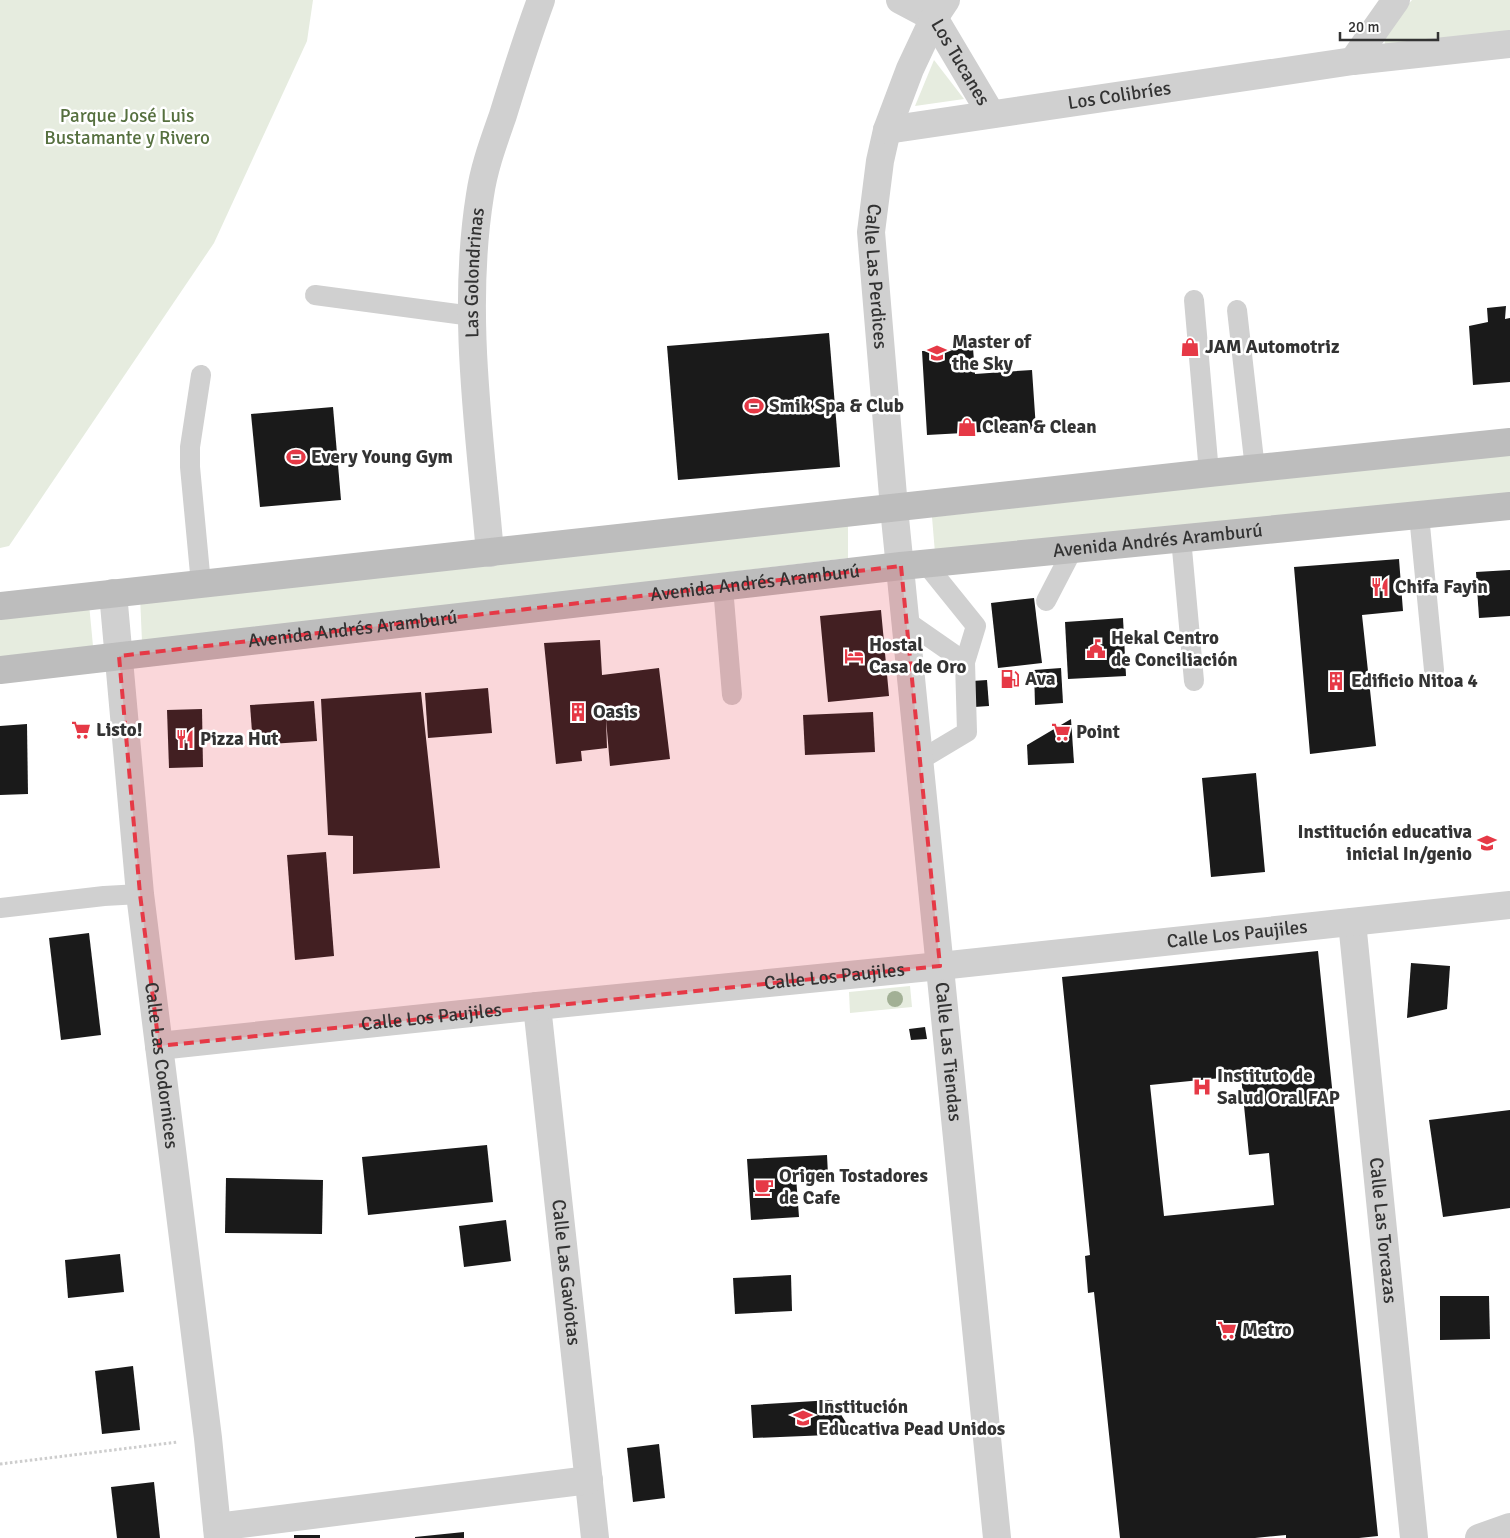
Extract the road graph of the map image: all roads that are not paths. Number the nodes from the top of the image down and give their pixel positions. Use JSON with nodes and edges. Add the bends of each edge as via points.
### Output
{"nodes":[{"id":1,"x":541,"y":0,"type":"edge"},
{"id":2,"x":900,"y":0,"type":"edge"},
{"id":3,"x":1396,"y":0,"type":"edge"},
{"id":4,"x":940,"y":9,"type":"edge"},
{"id":5,"x":1510,"y":44,"type":"edge"},
{"id":6,"x":1353,"y":61,"type":"junction"},
{"id":7,"x":991,"y":114,"type":"junction"},
{"id":8,"x":887,"y":130,"type":"junction"},
{"id":9,"x":315,"y":295,"type":"dead end"},
{"id":10,"x":1194,"y":300,"type":"dead end"},
{"id":11,"x":1237,"y":310,"type":"dead end"},
{"id":12,"x":472,"y":316,"type":"junction"},
{"id":13,"x":201,"y":375,"type":"dead end"},
{"id":14,"x":1510,"y":442,"type":"edge"},
{"id":15,"x":1255,"y":469,"type":"junction"},
{"id":16,"x":1209,"y":473,"type":"junction"},
{"id":17,"x":1510,"y":506,"type":"edge"},
{"id":18,"x":894,"y":508,"type":"junction"},
{"id":19,"x":1419,"y":514,"type":"junction"},
{"id":20,"x":1181,"y":538,"type":"junction"},
{"id":21,"x":1074,"y":549,"type":"junction"},
{"id":22,"x":490,"y":553,"type":"junction"},
{"id":23,"x":914,"y":565,"type":"junction"},
{"id":24,"x":201,"y":584,"type":"junction"},
{"id":25,"x":723,"y":586,"type":"junction"},
{"id":26,"x":113,"y":593,"type":"junction"},
{"id":27,"x":1046,"y":601,"type":"dead end"},
{"id":28,"x":0,"y":606,"type":"edge"},
{"id":29,"x":906,"y":621,"type":"junction"},
{"id":30,"x":118,"y":656,"type":"junction"},
{"id":31,"x":965,"y":662,"type":"junction"},
{"id":32,"x":0,"y":670,"type":"edge"},
{"id":33,"x":1434,"y":670,"type":"dead end"},
{"id":34,"x":1194,"y":681,"type":"dead end"},
{"id":35,"x":732,"y":695,"type":"dead end"},
{"id":36,"x":920,"y":760,"type":"junction"},
{"id":37,"x":140,"y":894,"type":"junction"},
{"id":38,"x":1510,"y":905,"type":"edge"},
{"id":39,"x":0,"y":908,"type":"edge"},
{"id":40,"x":1352,"y":922,"type":"junction"},
{"id":41,"x":940,"y":966,"type":"junction"},
{"id":42,"x":537,"y":1006,"type":"junction"},
{"id":43,"x":159,"y":1046,"type":"junction"},
{"id":44,"x":588,"y":1480,"type":"junction"},
{"id":45,"x":1510,"y":1527,"type":"edge"},
{"id":46,"x":217,"y":1532,"type":"edge"},
{"id":47,"x":595,"y":1538,"type":"edge"},
{"id":48,"x":997,"y":1538,"type":"edge"},
{"id":49,"x":1414,"y":1538,"type":"edge"},
{"id":50,"x":1479,"y":1538,"type":"edge"}],
"edges":[{"from":1,"to":12,"type":"street","name":"Las Golondrinas","via":[[487,162],[480,194]]},
{"from":2,"to":4,"type":"street","name":"Los Tucanes"},
{"from":3,"to":6,"type":"street"},
{"from":4,"to":7,"type":"street","name":"Los Tucanes"},
{"from":4,"to":8,"type":"street","name":"Calle Las Perdices","via":[[910,69]]},
{"from":5,"to":6,"type":"street","name":"Los Colibríes"},
{"from":6,"to":7,"type":"street","name":"Los Colibríes"},
{"from":7,"to":8,"type":"street","name":"Los Colibríes"},
{"from":8,"to":18,"type":"street","name":"Calle Las Perdices","via":[[871,232]]},
{"from":9,"to":12,"type":"lane"},
{"from":10,"to":16,"type":"lane"},
{"from":11,"to":15,"type":"lane"},
{"from":12,"to":22,"type":"street","name":"Las Golondrinas"},
{"from":13,"to":24,"type":"lane","via":[[190,447]]},
{"from":14,"to":15,"type":"main road"},
{"from":15,"to":16,"type":"main road"},
{"from":16,"to":18,"type":"main road"},
{"from":17,"to":19,"type":"main road","name":"Avenida Andrés Aramburú"},
{"from":18,"to":22,"type":"main road"},
{"from":18,"to":23,"type":"street","name":"Calle Las Perdices"},
{"from":19,"to":20,"type":"main road","name":"Avenida Andrés Aramburú"},
{"from":19,"to":33,"type":"lane"},
{"from":20,"to":21,"type":"main road","name":"Avenida Andrés Aramburú"},
{"from":20,"to":34,"type":"lane"},
{"from":21,"to":23,"type":"main road","name":"Avenida Andrés Aramburú"},
{"from":21,"to":27,"type":"lane"},
{"from":22,"to":24,"type":"main road"},
{"from":23,"to":25,"type":"main road","name":"Avenida Andrés Aramburú"},
{"from":23,"to":29,"type":"street","name":"Calle Las Tiendas"},
{"from":23,"to":31,"type":"lane","via":[[976,626]]},
{"from":24,"to":26,"type":"main road"},
{"from":25,"to":30,"type":"main road","name":"Avenida Andrés Aramburú"},
{"from":25,"to":35,"type":"lane"},
{"from":26,"to":28,"type":"main road"},
{"from":26,"to":30,"type":"street","name":"Calle Las Codornices"},
{"from":29,"to":31,"type":"lane"},
{"from":29,"to":36,"type":"street","name":"Calle Las Tiendas"},
{"from":30,"to":32,"type":"main road","name":"Avenida Andrés Aramburú"},
{"from":30,"to":37,"type":"street","name":"Calle Las Codornices"},
{"from":31,"to":36,"type":"lane","via":[[968,732]]},
{"from":36,"to":41,"type":"street","name":"Calle Las Tiendas"},
{"from":37,"to":39,"type":"lane"},
{"from":37,"to":43,"type":"street","name":"Calle Las Codornices"},
{"from":38,"to":40,"type":"street","name":"Calle Los Paujiles"},
{"from":40,"to":41,"type":"street","name":"Calle Los Paujiles"},
{"from":40,"to":49,"type":"street","name":"Calle Las Torcazas"},
{"from":41,"to":42,"type":"street","name":"Calle Los Paujiles"},
{"from":41,"to":48,"type":"street","name":"Calle Las Tiendas"},
{"from":42,"to":43,"type":"street","name":"Calle Los Paujiles"},
{"from":42,"to":44,"type":"street","name":"Calle Las Gaviotas"},
{"from":43,"to":46,"type":"street","name":"Calle Las Codornices"},
{"from":44,"to":46,"type":"street"},
{"from":44,"to":47,"type":"street","name":"Calle Las Gaviotas"},
{"from":45,"to":50,"type":"street"}]}
